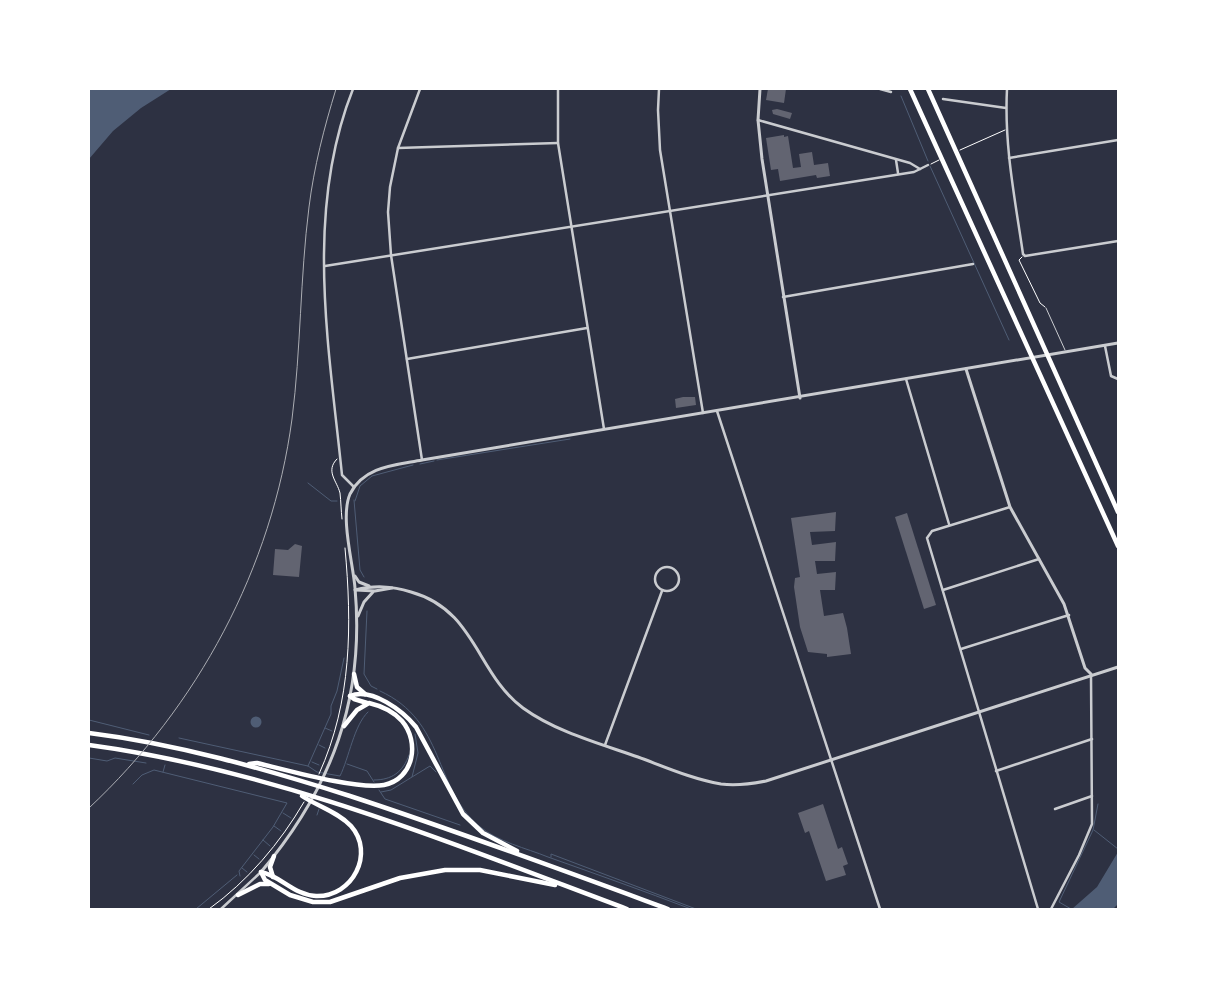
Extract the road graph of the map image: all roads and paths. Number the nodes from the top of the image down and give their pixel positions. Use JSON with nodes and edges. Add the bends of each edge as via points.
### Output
{"nodes":[{"id":1,"x":353,"y":89,"type":"edge"},
{"id":2,"x":420,"y":89,"type":"edge"},
{"id":3,"x":558,"y":89,"type":"edge"},
{"id":4,"x":659,"y":89,"type":"edge"},
{"id":5,"x":760,"y":89,"type":"edge"},
{"id":6,"x":880,"y":89,"type":"edge"},
{"id":7,"x":910,"y":89,"type":"edge"},
{"id":8,"x":928,"y":89,"type":"edge"},
{"id":9,"x":1007,"y":89,"type":"edge"},
{"id":10,"x":891,"y":92,"type":"dead end"},
{"id":11,"x":943,"y":99,"type":"dead end"},
{"id":12,"x":1006,"y":108,"type":"junction"},
{"id":13,"x":758,"y":120,"type":"junction"},
{"id":14,"x":1006,"y":129,"type":"junction"},
{"id":15,"x":1118,"y":140,"type":"edge"},
{"id":16,"x":558,"y":143,"type":"junction"},
{"id":17,"x":398,"y":148,"type":"junction"},
{"id":18,"x":960,"y":150,"type":"dead end"},
{"id":19,"x":945,"y":157,"type":"dead end"},
{"id":20,"x":1009,"y":158,"type":"junction"},
{"id":21,"x":896,"y":160,"type":"junction"},
{"id":22,"x":929,"y":164,"type":"joint"},
{"id":23,"x":920,"y":169,"type":"junction"},
{"id":24,"x":898,"y":174,"type":"junction"},
{"id":25,"x":767,"y":196,"type":"junction"},
{"id":26,"x":670,"y":211,"type":"junction"},
{"id":27,"x":571,"y":226,"type":"junction"},
{"id":28,"x":1118,"y":241,"type":"edge"},
{"id":29,"x":391,"y":255,"type":"junction"},
{"id":30,"x":1025,"y":256,"type":"junction"},
{"id":31,"x":973,"y":264,"type":"dead end"},
{"id":32,"x":325,"y":266,"type":"junction"},
{"id":33,"x":783,"y":297,"type":"junction"},
{"id":34,"x":1046,"y":308,"type":"joint"},
{"id":35,"x":588,"y":328,"type":"junction"},
{"id":36,"x":1118,"y":344,"type":"edge"},
{"id":37,"x":1105,"y":346,"type":"junction"},
{"id":38,"x":1064,"y":353,"type":"junction"},
{"id":39,"x":407,"y":359,"type":"junction"},
{"id":40,"x":966,"y":369,"type":"junction"},
{"id":41,"x":906,"y":379,"type":"junction"},
{"id":42,"x":1118,"y":379,"type":"edge"},
{"id":43,"x":800,"y":398,"type":"junction"},
{"id":44,"x":717,"y":411,"type":"junction"},
{"id":45,"x":703,"y":413,"type":"junction"},
{"id":46,"x":604,"y":429,"type":"junction"},
{"id":47,"x":340,"y":457,"type":"junction"},
{"id":48,"x":422,"y":460,"type":"junction"},
{"id":49,"x":354,"y":487,"type":"junction"},
{"id":50,"x":1010,"y":507,"type":"junction"},
{"id":51,"x":1118,"y":512,"type":"edge"},
{"id":52,"x":342,"y":521,"type":"dead end"},
{"id":53,"x":950,"y":524,"type":"junction"},
{"id":54,"x":1118,"y":546,"type":"edge"},
{"id":55,"x":344,"y":547,"type":"dead end"},
{"id":56,"x":1040,"y":559,"type":"junction"},
{"id":57,"x":354,"y":574,"type":"junction"},
{"id":58,"x":370,"y":586,"type":"junction"},
{"id":59,"x":393,"y":588,"type":"junction"},
{"id":60,"x":355,"y":590,"type":"junction"},
{"id":61,"x":943,"y":590,"type":"junction"},
{"id":62,"x":375,"y":591,"type":"junction"},
{"id":63,"x":662,"y":591,"type":"junction"},
{"id":64,"x":1069,"y":615,"type":"junction"},
{"id":65,"x":357,"y":619,"type":"junction"},
{"id":66,"x":961,"y":649,"type":"junction"},
{"id":67,"x":1118,"y":667,"type":"edge"},
{"id":68,"x":354,"y":674,"type":"junction"},
{"id":69,"x":1091,"y":675,"type":"junction"},
{"id":70,"x":350,"y":696,"type":"junction"},
{"id":71,"x":368,"y":696,"type":"junction"},
{"id":72,"x":369,"y":703,"type":"junction"},
{"id":73,"x":979,"y":712,"type":"junction"},
{"id":74,"x":344,"y":726,"type":"junction"},
{"id":75,"x":89,"y":733,"type":"edge"},
{"id":76,"x":1092,"y":739,"type":"junction"},
{"id":77,"x":605,"y":745,"type":"junction"},
{"id":78,"x":89,"y":746,"type":"edge"},
{"id":79,"x":832,"y":760,"type":"junction"},
{"id":80,"x":246,"y":765,"type":"junction"},
{"id":81,"x":321,"y":769,"type":"dead end"},
{"id":82,"x":996,"y":771,"type":"junction"},
{"id":83,"x":296,"y":793,"type":"junction"},
{"id":84,"x":1092,"y":796,"type":"junction"},
{"id":85,"x":1055,"y":809,"type":"dead end"},
{"id":86,"x":296,"y":816,"type":"dead end"},
{"id":87,"x":274,"y":856,"type":"junction"},
{"id":88,"x":548,"y":866,"type":"junction"},
{"id":89,"x":261,"y":872,"type":"junction"},
{"id":90,"x":274,"y":878,"type":"junction"},
{"id":91,"x":273,"y":885,"type":"junction"},
{"id":92,"x":573,"y":889,"type":"junction"},
{"id":93,"x":238,"y":895,"type":"junction"},
{"id":94,"x":209,"y":909,"type":"edge"},
{"id":95,"x":221,"y":909,"type":"edge"},
{"id":96,"x":627,"y":909,"type":"edge"},
{"id":97,"x":668,"y":909,"type":"edge"},
{"id":98,"x":880,"y":909,"type":"edge"},
{"id":99,"x":1038,"y":909,"type":"edge"},
{"id":100,"x":1052,"y":909,"type":"edge"}],
"edges":[{"from":1,"to":32,"type":"street","via":[[337,139],[328,185],[324,225]]},
{"from":2,"to":17,"type":"street"},
{"from":3,"to":16,"type":"street"},
{"from":4,"to":26,"type":"street","via":[[658,131]]},
{"from":5,"to":13,"type":"street"},
{"from":6,"to":10,"type":"street"},
{"from":7,"to":54,"type":"highway"},
{"from":8,"to":51,"type":"highway"},
{"from":9,"to":12,"type":"street"},
{"from":11,"to":12,"type":"street"},
{"from":12,"to":14,"type":"street"},
{"from":13,"to":21,"type":"street"},
{"from":13,"to":25,"type":"street"},
{"from":14,"to":18,"type":"path"},
{"from":14,"to":20,"type":"street"},
{"from":15,"to":20,"type":"street"},
{"from":16,"to":17,"type":"street"},
{"from":16,"to":27,"type":"street"},
{"from":17,"to":29,"type":"street","via":[[388,201]]},
{"from":19,"to":22,"type":"path"},
{"from":20,"to":30,"type":"street"},
{"from":21,"to":23,"type":"street","via":[[910,162]]},
{"from":21,"to":24,"type":"street"},
{"from":22,"to":23,"type":"street"},
{"from":23,"to":24,"type":"street"},
{"from":24,"to":25,"type":"street"},
{"from":25,"to":26,"type":"street"},
{"from":25,"to":33,"type":"street"},
{"from":26,"to":27,"type":"street"},
{"from":26,"to":45,"type":"street"},
{"from":27,"to":29,"type":"street"},
{"from":27,"to":35,"type":"street"},
{"from":28,"to":30,"type":"street"},
{"from":29,"to":32,"type":"street"},
{"from":29,"to":39,"type":"street"},
{"from":30,"to":34,"type":"path","via":[[1019,260],[1040,303]]},
{"from":31,"to":33,"type":"street"},
{"from":32,"to":47,"type":"street"},
{"from":33,"to":43,"type":"street"},
{"from":34,"to":38,"type":"lane"},
{"from":35,"to":39,"type":"street"},
{"from":35,"to":46,"type":"street"},
{"from":36,"to":37,"type":"street"},
{"from":37,"to":38,"type":"street"},
{"from":37,"to":42,"type":"street","via":[[1111,376]]},
{"from":38,"to":40,"type":"street"},
{"from":39,"to":48,"type":"street"},
{"from":40,"to":41,"type":"street"},
{"from":40,"to":50,"type":"street"},
{"from":41,"to":43,"type":"street"},
{"from":41,"to":53,"type":"street"},
{"from":43,"to":44,"type":"street"},
{"from":44,"to":45,"type":"street"},
{"from":44,"to":79,"type":"street"},
{"from":45,"to":46,"type":"street"},
{"from":46,"to":48,"type":"street"},
{"from":47,"to":49,"type":"street","via":[[342,475]]},
{"from":47,"to":52,"type":"path","via":[[332,468],[333,480],[339,490]]},
{"from":48,"to":49,"type":"street","via":[[381,468]]},
{"from":49,"to":57,"type":"street","via":[[347,516]]},
{"from":50,"to":53,"type":"street"},
{"from":50,"to":56,"type":"street"},
{"from":53,"to":61,"type":"street","via":[[928,534],[927,538]]},
{"from":55,"to":81,"type":"path","via":[[350,602],[348,663],[338,719]]},
{"from":56,"to":61,"type":"street"},
{"from":56,"to":64,"type":"street"},
{"from":57,"to":58,"type":"street","via":[[359,582]]},
{"from":57,"to":60,"type":"street"},
{"from":58,"to":59,"type":"street"},
{"from":58,"to":60,"type":"street"},
{"from":59,"to":62,"type":"street"},
{"from":59,"to":77,"type":"street","via":[[420,594],[449,611],[470,636],[504,688],[523,708],[563,729]]},
{"from":60,"to":62,"type":"street"},
{"from":60,"to":65,"type":"street"},
{"from":61,"to":66,"type":"street"},
{"from":62,"to":65,"type":"street","via":[[364,602]]},
{"from":63,"to":63,"type":"street","via":[[671,590],[678,583],[677,571],[669,566],[660,568],[655,575],[656,584]]},
{"from":63,"to":77,"type":"street"},
{"from":64,"to":66,"type":"street"},
{"from":64,"to":69,"type":"street","via":[[1084,664]]},
{"from":65,"to":68,"type":"street"},
{"from":66,"to":73,"type":"street"},
{"from":67,"to":69,"type":"street"},
{"from":68,"to":70,"type":"street"},
{"from":68,"to":71,"type":"highway","via":[[359,690]]},
{"from":69,"to":73,"type":"street"},
{"from":69,"to":76,"type":"street"},
{"from":70,"to":71,"type":"highway"},
{"from":70,"to":72,"type":"highway"},
{"from":70,"to":74,"type":"street"},
{"from":71,"to":88,"type":"highway","via":[[395,706],[411,721],[458,805],[478,829],[501,844]]},
{"from":72,"to":74,"type":"highway","via":[[357,710]]},
{"from":72,"to":80,"type":"highway","via":[[398,717],[408,729],[412,741],[413,753],[408,768],[393,782],[368,786],[257,763]]},
{"from":73,"to":79,"type":"street"},
{"from":73,"to":82,"type":"street"},
{"from":74,"to":87,"type":"street","via":[[327,771],[302,818]]},
{"from":75,"to":80,"type":"highway"},
{"from":76,"to":82,"type":"street"},
{"from":76,"to":84,"type":"street"},
{"from":77,"to":79,"type":"street","via":[[704,781],[723,784],[746,785],[766,781]]},
{"from":78,"to":83,"type":"highway","via":[[201,767]]},
{"from":79,"to":98,"type":"street"},
{"from":80,"to":88,"type":"highway","via":[[408,815]]},
{"from":82,"to":99,"type":"street"},
{"from":83,"to":90,"type":"highway","via":[[350,824],[360,842],[360,866],[346,886],[323,896],[301,893]]},
{"from":83,"to":92,"type":"highway","via":[[414,831]]},
{"from":84,"to":85,"type":"street"},
{"from":84,"to":100,"type":"street","via":[[1092,824]]},
{"from":86,"to":94,"type":"path","via":[[250,873]]},
{"from":87,"to":89,"type":"street"},
{"from":87,"to":90,"type":"highway","via":[[270,867]]},
{"from":88,"to":97,"type":"highway"},
{"from":89,"to":90,"type":"highway"},
{"from":89,"to":91,"type":"highway","via":[[263,879]]},
{"from":89,"to":93,"type":"street"},
{"from":91,"to":92,"type":"highway","via":[[297,898],[320,903],[420,874],[471,869]]},
{"from":91,"to":93,"type":"highway","via":[[260,884]]},
{"from":92,"to":96,"type":"highway"},
{"from":93,"to":95,"type":"street"}]}
